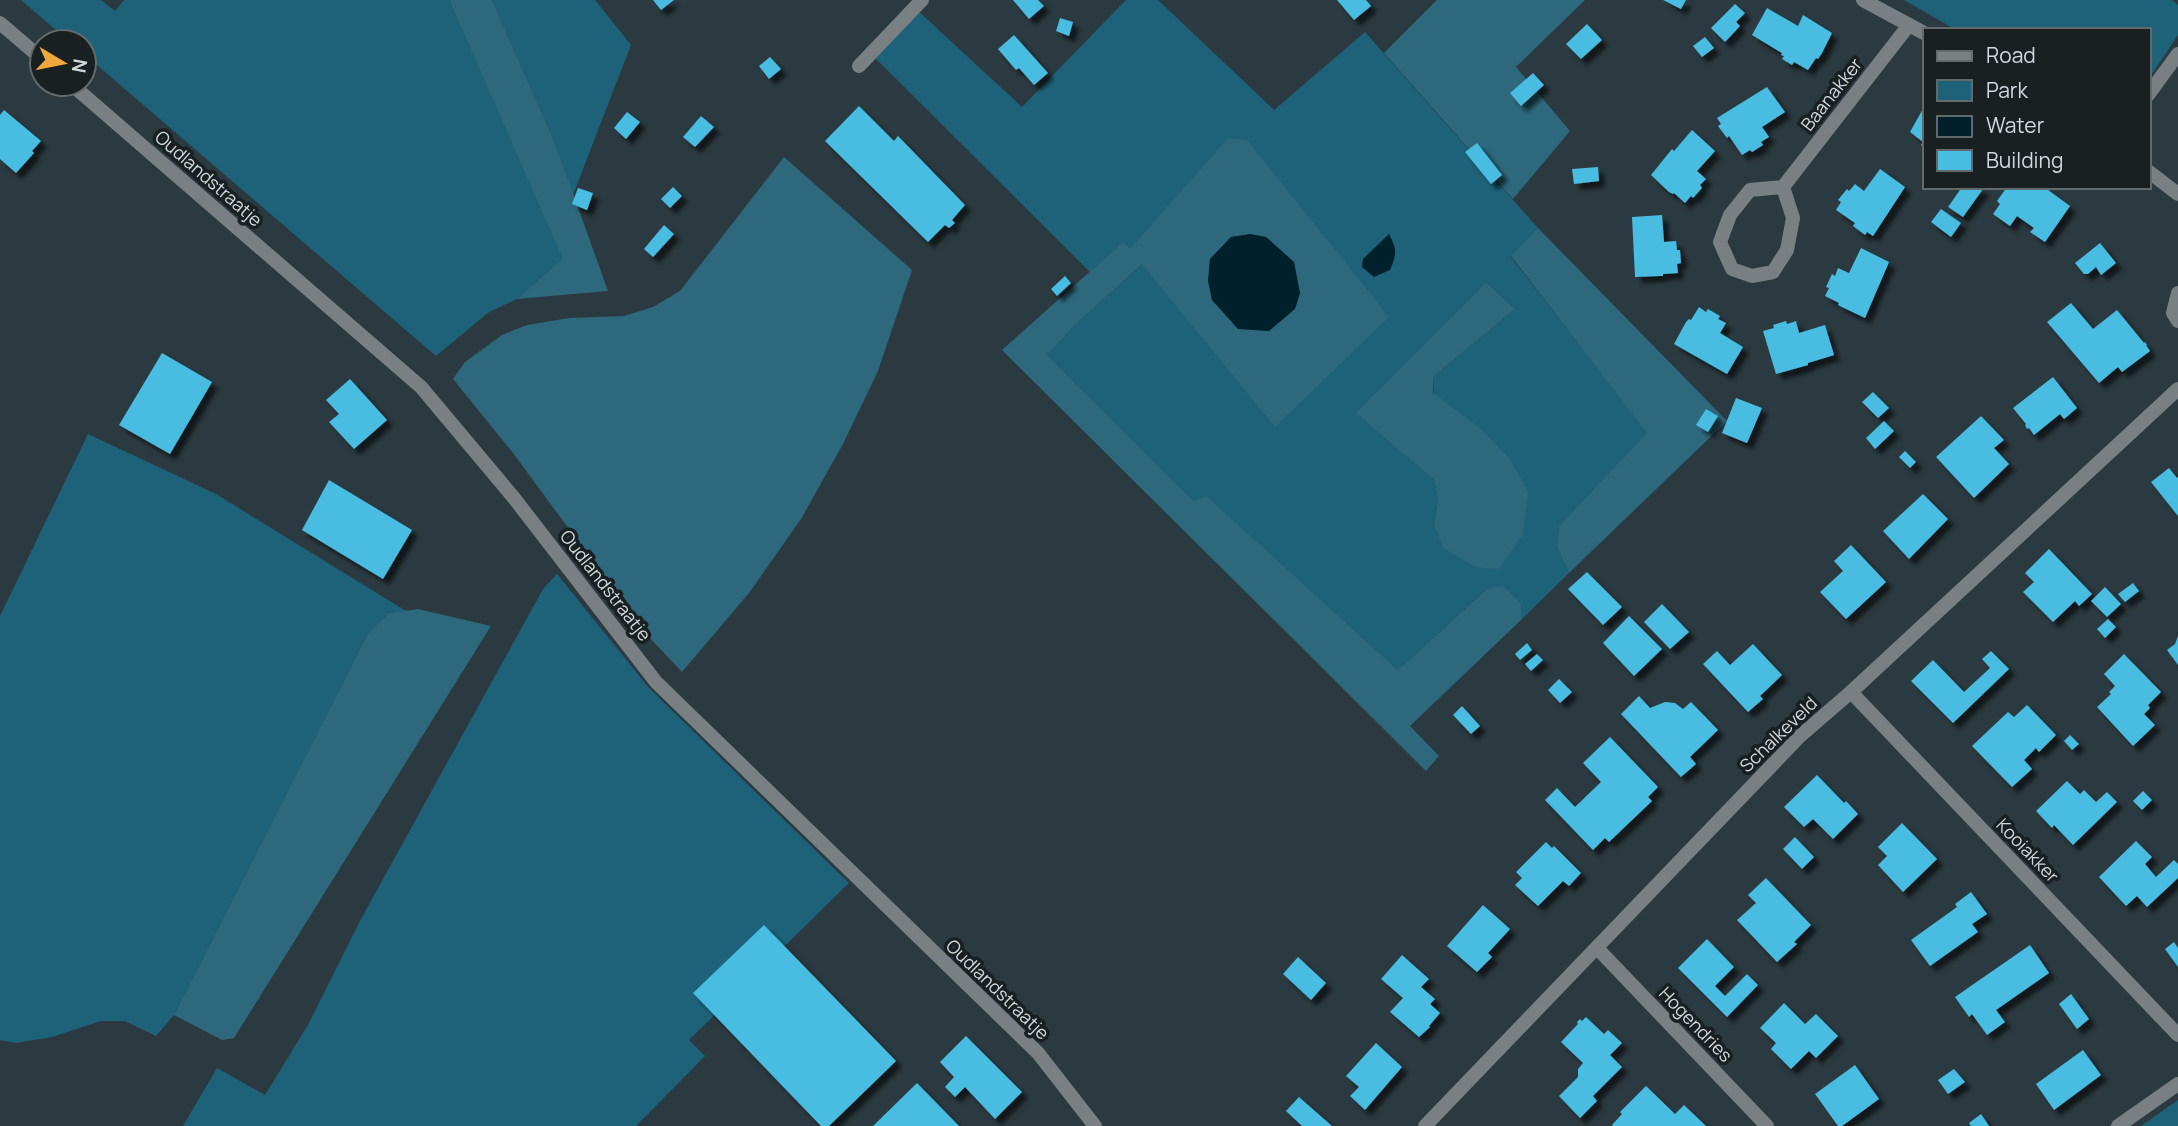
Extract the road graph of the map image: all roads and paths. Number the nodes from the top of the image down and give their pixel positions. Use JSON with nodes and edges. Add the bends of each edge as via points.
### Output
{"nodes":[{"id":1,"x":922,"y":0,"type":"edge"},
{"id":2,"x":1863,"y":0,"type":"edge"},
{"id":3,"x":0,"y":23,"type":"edge"},
{"id":4,"x":1909,"y":25,"type":"junction"},
{"id":5,"x":1923,"y":32,"type":"edge"},
{"id":6,"x":28,"y":47,"type":"edge"},
{"id":7,"x":2178,"y":54,"type":"edge"},
{"id":8,"x":859,"y":66,"type":"dead end"},
{"id":9,"x":2150,"y":92,"type":"edge"},
{"id":10,"x":87,"y":98,"type":"edge"},
{"id":11,"x":2150,"y":173,"type":"edge"},
{"id":12,"x":1783,"y":187,"type":"junction"},
{"id":13,"x":2178,"y":194,"type":"edge"},
{"id":14,"x":2178,"y":293,"type":"edge"},
{"id":15,"x":2178,"y":321,"type":"edge"},
{"id":16,"x":2178,"y":389,"type":"edge"},
{"id":17,"x":1850,"y":692,"type":"junction"},
{"id":18,"x":1597,"y":948,"type":"junction"},
{"id":19,"x":2178,"y":1035,"type":"edge"},
{"id":20,"x":2178,"y":1084,"type":"edge"},
{"id":21,"x":1095,"y":1126,"type":"edge"},
{"id":22,"x":1425,"y":1126,"type":"edge"},
{"id":23,"x":1767,"y":1126,"type":"edge"},
{"id":24,"x":2118,"y":1126,"type":"edge"}],
"edges":[{"from":1,"to":8,"type":"street"},
{"from":2,"to":4,"type":"street"},
{"from":3,"to":6,"type":"street"},
{"from":4,"to":5,"type":"street"},
{"from":4,"to":12,"type":"street","name":"Baanakker"},
{"from":7,"to":9,"type":"street"},
{"from":10,"to":21,"type":"street","name":"Oudlandstraatje","via":[[421,387],[514,498],[656,682],[1038,1053]]},
{"from":11,"to":13,"type":"street"},
{"from":12,"to":12,"type":"street","via":[[1750,190],[1730,215],[1720,242],[1732,269],[1752,276],[1773,272],[1787,250],[1793,218]]},
{"from":14,"to":15,"type":"street","via":[[2173,313]]},
{"from":16,"to":17,"type":"street","name":"Schalkeveld"},
{"from":17,"to":18,"type":"street","name":"Schalkeveld","via":[[1800,736]]},
{"from":17,"to":19,"type":"street","name":"Kooiakker"},
{"from":18,"to":22,"type":"street","name":"Schalkeveld"},
{"from":18,"to":23,"type":"street","name":"Hogendries"},
{"from":20,"to":24,"type":"street"}]}
